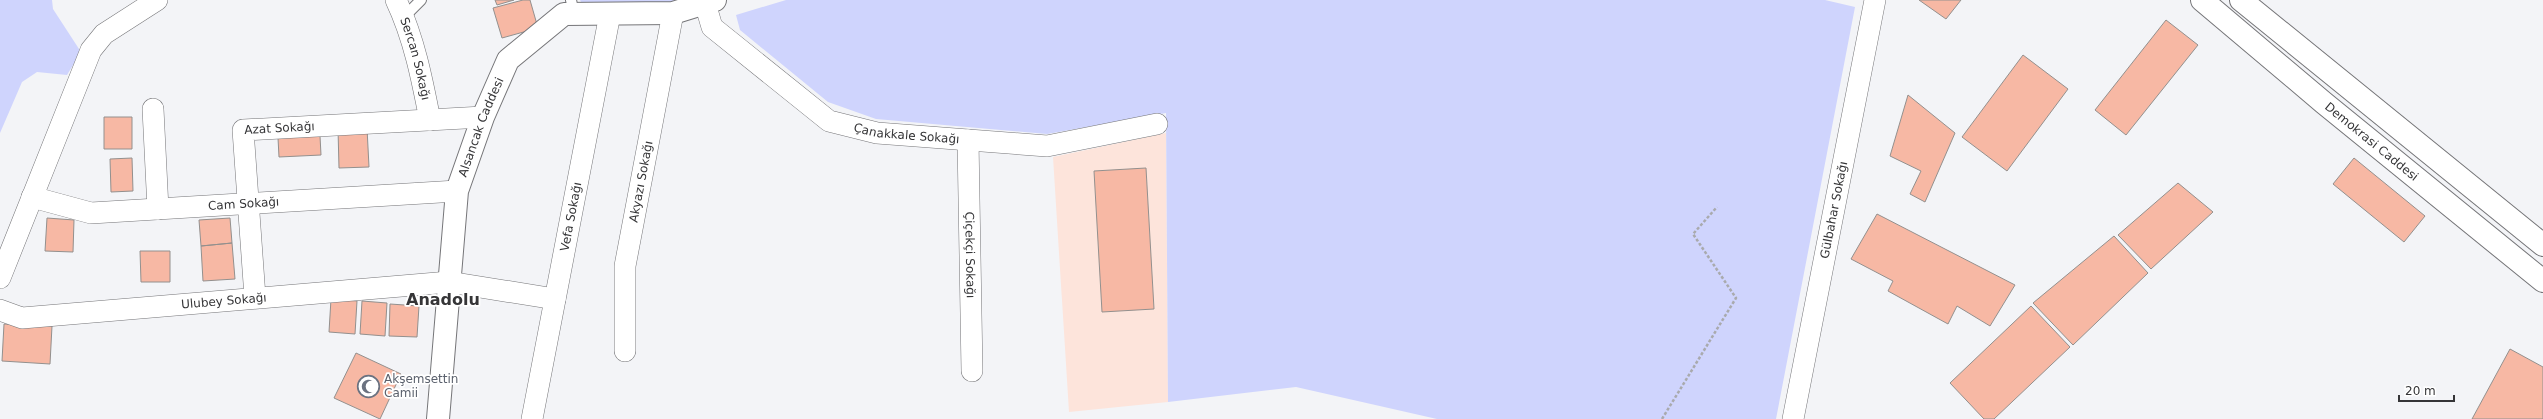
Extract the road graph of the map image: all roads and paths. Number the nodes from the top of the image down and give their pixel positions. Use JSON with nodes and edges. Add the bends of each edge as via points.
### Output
{"nodes":[{"id":1,"x":157,"y":0,"type":"edge"},
{"id":2,"x":422,"y":0,"type":"edge"},
{"id":3,"x":1875,"y":0,"type":"edge"},
{"id":4,"x":2202,"y":0,"type":"edge"},
{"id":5,"x":2241,"y":0,"type":"edge"},
{"id":6,"x":2262,"y":0,"type":"edge"},
{"id":7,"x":710,"y":2,"type":"edge"},
{"id":8,"x":572,"y":7,"type":"edge"},
{"id":9,"x":400,"y":9,"type":"edge"},
{"id":10,"x":610,"y":14,"type":"junction"},
{"id":11,"x":673,"y":14,"type":"junction"},
{"id":12,"x":2346,"y":86,"type":"junction"},
{"id":13,"x":153,"y":109,"type":"dead end"},
{"id":14,"x":484,"y":117,"type":"junction"},
{"id":15,"x":430,"y":120,"type":"junction"},
{"id":16,"x":1157,"y":124,"type":"dead end"},
{"id":17,"x":968,"y":140,"type":"junction"},
{"id":18,"x":457,"y":191,"type":"junction"},
{"id":19,"x":32,"y":197,"type":"junction"},
{"id":20,"x":248,"y":204,"type":"junction"},
{"id":21,"x":1717,"y":207,"type":"dead end"},
{"id":22,"x":158,"y":209,"type":"junction"},
{"id":23,"x":2543,"y":245,"type":"edge"},
{"id":24,"x":0,"y":278,"type":"edge"},
{"id":25,"x":2543,"y":281,"type":"edge"},
{"id":26,"x":449,"y":282,"type":"junction"},
{"id":27,"x":255,"y":297,"type":"junction"},
{"id":28,"x":555,"y":299,"type":"junction"},
{"id":29,"x":0,"y":310,"type":"edge"},
{"id":30,"x":625,"y":351,"type":"dead end"},
{"id":31,"x":972,"y":371,"type":"dead end"},
{"id":32,"x":438,"y":419,"type":"edge"},
{"id":33,"x":532,"y":419,"type":"edge"},
{"id":34,"x":1662,"y":419,"type":"edge"},
{"id":35,"x":1793,"y":419,"type":"edge"}],
"edges":[{"from":1,"to":19,"type":"street","via":[[104,34],[91,50]]},
{"from":2,"to":9,"type":"lane"},
{"from":3,"to":35,"type":"street","name":"Gülbahar Sokağı"},
{"from":4,"to":25,"type":"main road","name":"Demokrasi Caddesi"},
{"from":5,"to":12,"type":"main road"},
{"from":6,"to":12,"type":"main road","via":[[2303,39]]},
{"from":7,"to":11,"type":"main road","name":"Alsancak Caddesi"},
{"from":7,"to":17,"type":"street","name":"Çanakkale Sokağı","via":[[712,27],[829,121],[877,133]]},
{"from":8,"to":10,"type":"main road","name":"Alsancak Caddesi"},
{"from":8,"to":14,"type":"main road","name":"Alsancak Caddesi","via":[[508,60]]},
{"from":9,"to":15,"type":"street","name":"Sercan Sokağı","via":[[419,65]]},
{"from":10,"to":11,"type":"main road","name":"Alsancak Caddesi"},
{"from":10,"to":28,"type":"street","name":"Vefa Sokağı"},
{"from":11,"to":30,"type":"street","name":"Akyazı Sokağı","via":[[625,266]]},
{"from":12,"to":23,"type":"main road"},
{"from":13,"to":22,"type":"street"},
{"from":14,"to":15,"type":"street","name":"Azat Sokağı"},
{"from":14,"to":18,"type":"main road","name":"Alsancak Caddesi"},
{"from":15,"to":20,"type":"street","name":"Azat Sokağı","via":[[243,130]]},
{"from":16,"to":17,"type":"street","name":"Çanakkale Sokağı","via":[[1046,146]]},
{"from":17,"to":31,"type":"street","name":"Çiçekçi Sokağı"},
{"from":18,"to":20,"type":"street","name":"Cam Sokağı"},
{"from":18,"to":26,"type":"main road","name":"Alsancak Caddesi"},
{"from":19,"to":22,"type":"street","name":"Cam Sokağı","via":[[91,213]]},
{"from":19,"to":24,"type":"street"},
{"from":20,"to":22,"type":"street","name":"Cam Sokağı"},
{"from":20,"to":27,"type":"street","name":"Azat Sokağı"},
{"from":21,"to":34,"type":"path","via":[[1693,234],[1736,298]]},
{"from":26,"to":27,"type":"street","name":"Ulubey Sokağı"},
{"from":26,"to":28,"type":"street","name":"Ulubey Sokağı"},
{"from":26,"to":32,"type":"main road","name":"Alsancak Caddesi"},
{"from":27,"to":29,"type":"street","name":"Ulubey Sokağı","via":[[22,318]]},
{"from":28,"to":33,"type":"street","name":"Vefa Sokağı"}]}
